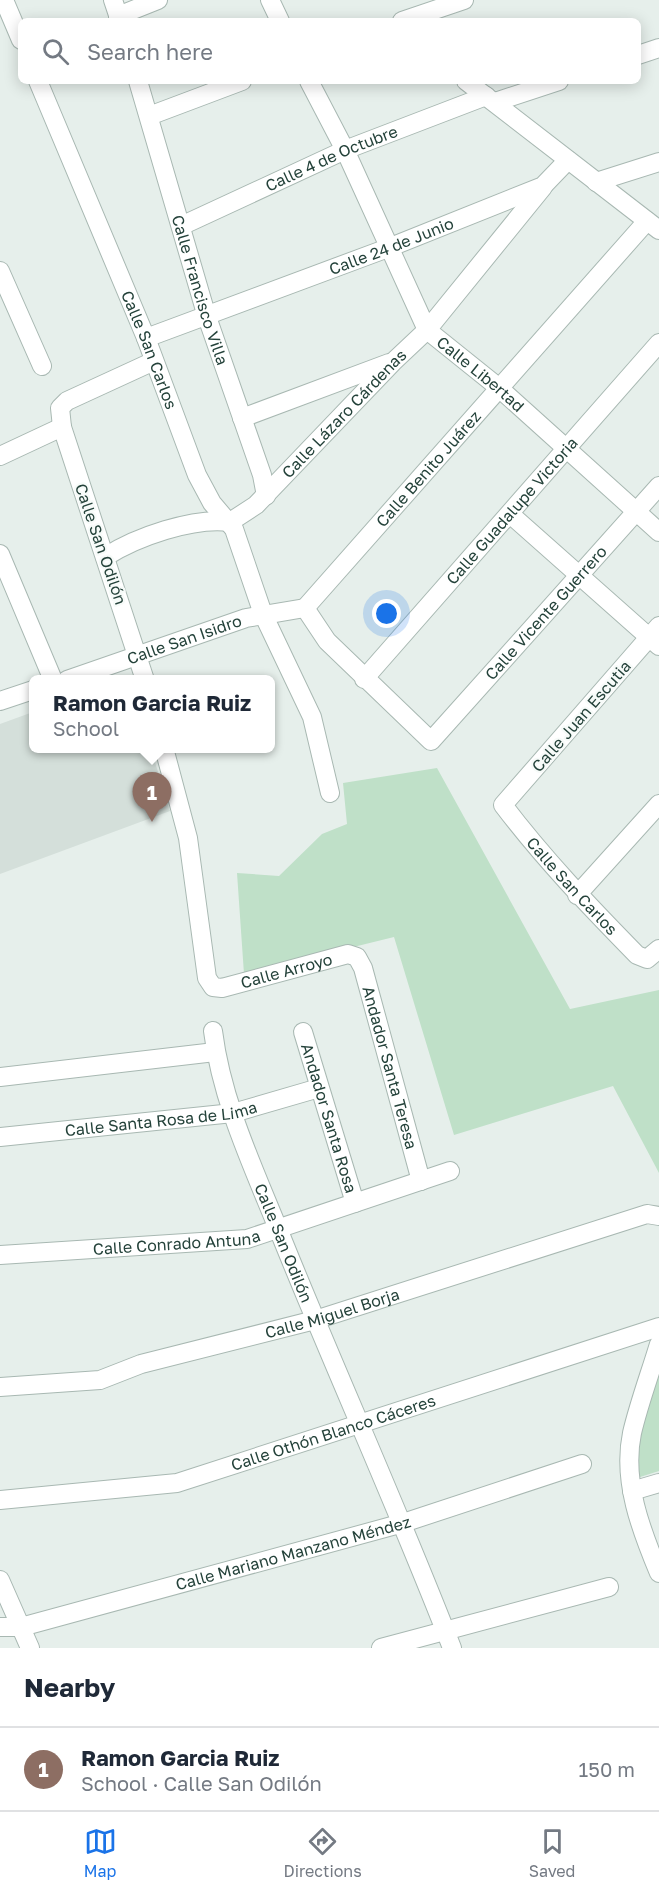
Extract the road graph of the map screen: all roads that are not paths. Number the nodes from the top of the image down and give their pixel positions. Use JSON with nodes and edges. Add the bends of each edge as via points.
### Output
{"nodes":[{"id":1,"x":4,"y":0,"type":"edge"},
{"id":2,"x":158,"y":0,"type":"edge"},
{"id":3,"x":270,"y":0,"type":"edge"},
{"id":4,"x":464,"y":0,"type":"edge"},
{"id":5,"x":117,"y":12,"type":"edge"},
{"id":6,"x":279,"y":18,"type":"edge"},
{"id":7,"x":411,"y":18,"type":"edge"},
{"id":8,"x":18,"y":33,"type":"edge"},
{"id":9,"x":659,"y":48,"type":"edge"},
{"id":10,"x":641,"y":53,"type":"edge"},
{"id":11,"x":39,"y":84,"type":"edge"},
{"id":12,"x":139,"y":84,"type":"edge"},
{"id":13,"x":234,"y":84,"type":"edge"},
{"id":14,"x":311,"y":84,"type":"edge"},
{"id":15,"x":470,"y":84,"type":"edge"},
{"id":16,"x":547,"y":84,"type":"edge"},
{"id":17,"x":490,"y":99,"type":"junction"},
{"id":18,"x":149,"y":116,"type":"junction"},
{"id":19,"x":345,"y":150,"type":"junction"},
{"id":20,"x":568,"y":160,"type":"junction"},
{"id":21,"x":659,"y":162,"type":"edge"},
{"id":22,"x":596,"y":182,"type":"junction"},
{"id":23,"x":543,"y":186,"type":"junction"},
{"id":24,"x":181,"y":226,"type":"junction"},
{"id":25,"x":653,"y":226,"type":"edge"},
{"id":26,"x":388,"y":248,"type":"junction"},
{"id":27,"x":0,"y":271,"type":"edge"},
{"id":28,"x":207,"y":316,"type":"junction"},
{"id":29,"x":427,"y":330,"type":"junction"},
{"id":30,"x":146,"y":338,"type":"junction"},
{"id":31,"x":659,"y":343,"type":"edge"},
{"id":32,"x":154,"y":361,"type":"junction"},
{"id":33,"x":393,"y":362,"type":"junction"},
{"id":34,"x":42,"y":366,"type":"dead end"},
{"id":35,"x":498,"y":387,"type":"junction"},
{"id":36,"x":242,"y":418,"type":"junction"},
{"id":37,"x":62,"y":428,"type":"junction"},
{"id":38,"x":568,"y":449,"type":"junction"},
{"id":39,"x":0,"y":456,"type":"edge"},
{"id":40,"x":659,"y":486,"type":"edge"},
{"id":41,"x":266,"y":496,"type":"junction"},
{"id":42,"x":638,"y":511,"type":"junction"},
{"id":43,"x":510,"y":514,"type":"junction"},
{"id":44,"x":230,"y":522,"type":"junction"},
{"id":45,"x":659,"y":532,"type":"edge"},
{"id":46,"x":0,"y":554,"type":"edge"},
{"id":47,"x":105,"y":557,"type":"junction"},
{"id":48,"x":580,"y":575,"type":"junction"},
{"id":49,"x":294,"y":609,"type":"junction"},
{"id":50,"x":263,"y":614,"type":"junction"},
{"id":51,"x":656,"y":637,"type":"edge"},
{"id":52,"x":139,"y":656,"type":"junction"},
{"id":53,"x":51,"y":675,"type":"edge"},
{"id":54,"x":82,"y":675,"type":"edge"},
{"id":55,"x":144,"y":675,"type":"edge"},
{"id":56,"x":364,"y":679,"type":"junction"},
{"id":57,"x":29,"y":691,"type":"edge"},
{"id":58,"x":0,"y":700,"type":"edge"},
{"id":59,"x":165,"y":753,"type":"edge"},
{"id":60,"x":330,"y":793,"type":"dead end"},
{"id":61,"x":659,"y":804,"type":"edge"},
{"id":62,"x":503,"y":805,"type":"joint"},
{"id":63,"x":578,"y":895,"type":"junction"},
{"id":64,"x":653,"y":954,"type":"edge"},
{"id":65,"x":357,"y":957,"type":"joint"},
{"id":66,"x":213,"y":1031,"type":"dead end"},
{"id":67,"x":303,"y":1032,"type":"dead end"},
{"id":68,"x":215,"y":1052,"type":"junction"},
{"id":69,"x":0,"y":1077,"type":"edge"},
{"id":70,"x":319,"y":1088,"type":"junction"},
{"id":71,"x":233,"y":1113,"type":"junction"},
{"id":72,"x":0,"y":1137,"type":"edge"},
{"id":73,"x":450,"y":1171,"type":"dead end"},
{"id":74,"x":422,"y":1180,"type":"junction"},
{"id":75,"x":355,"y":1203,"type":"junction"},
{"id":76,"x":659,"y":1216,"type":"edge"},
{"id":77,"x":278,"y":1229,"type":"junction"},
{"id":78,"x":0,"y":1255,"type":"edge"},
{"id":79,"x":315,"y":1320,"type":"junction"},
{"id":80,"x":659,"y":1327,"type":"edge"},
{"id":81,"x":659,"y":1344,"type":"edge"},
{"id":82,"x":0,"y":1387,"type":"edge"},
{"id":83,"x":358,"y":1422,"type":"junction"},
{"id":84,"x":582,"y":1464,"type":"dead end"},
{"id":85,"x":659,"y":1483,"type":"edge"},
{"id":86,"x":632,"y":1491,"type":"junction"},
{"id":87,"x":0,"y":1500,"type":"edge"},
{"id":88,"x":403,"y":1523,"type":"junction"},
{"id":89,"x":659,"y":1573,"type":"edge"},
{"id":90,"x":0,"y":1580,"type":"edge"},
{"id":91,"x":609,"y":1587,"type":"dead end"},
{"id":92,"x":0,"y":1627,"type":"edge"},
{"id":93,"x":21,"y":1627,"type":"junction"},
{"id":94,"x":449,"y":1640,"type":"edge"},
{"id":95,"x":30,"y":1648,"type":"edge"},
{"id":96,"x":381,"y":1648,"type":"edge"}],
"edges":[{"from":1,"to":8,"type":"street"},
{"from":2,"to":5,"type":"street"},
{"from":3,"to":6,"type":"street"},
{"from":4,"to":7,"type":"street"},
{"from":9,"to":10,"type":"street"},
{"from":11,"to":30,"type":"street","name":"Calle San Carlos"},
{"from":12,"to":18,"type":"street","name":"Calle Francisco Villa"},
{"from":13,"to":18,"type":"street"},
{"from":14,"to":19,"type":"street","name":"Calle Libertad"},
{"from":15,"to":17,"type":"street"},
{"from":16,"to":17,"type":"street","name":"Calle 4 de Octubre"},
{"from":17,"to":19,"type":"street","name":"Calle 4 de Octubre"},
{"from":17,"to":20,"type":"street"},
{"from":18,"to":24,"type":"street","name":"Calle Francisco Villa"},
{"from":19,"to":24,"type":"street","name":"Calle 4 de Octubre"},
{"from":19,"to":26,"type":"street","name":"Calle Libertad"},
{"from":20,"to":22,"type":"street"},
{"from":20,"to":23,"type":"street","name":"Calle 24 de Junio"},
{"from":21,"to":22,"type":"street"},
{"from":22,"to":25,"type":"street"},
{"from":23,"to":26,"type":"street","name":"Calle 24 de Junio"},
{"from":23,"to":29,"type":"street","name":"Calle Lázaro Cárdenas"},
{"from":24,"to":28,"type":"street","name":"Calle Francisco Villa"},
{"from":25,"to":35,"type":"street","name":"Calle Benito Juárez"},
{"from":26,"to":28,"type":"street","name":"Calle 24 de Junio"},
{"from":26,"to":29,"type":"street","name":"Calle Libertad"},
{"from":27,"to":34,"type":"street"},
{"from":28,"to":30,"type":"street","name":"Calle 24 de Junio"},
{"from":28,"to":36,"type":"street","name":"Calle Francisco Villa"},
{"from":29,"to":33,"type":"street","name":"Calle Lázaro Cárdenas"},
{"from":29,"to":35,"type":"street","name":"Calle Libertad"},
{"from":30,"to":32,"type":"street","name":"Calle San Carlos"},
{"from":31,"to":38,"type":"street","name":"Calle Guadalupe Victoria"},
{"from":32,"to":37,"type":"street","name":"Calle San Odilón","via":[[67,401],[60,408]]},
{"from":32,"to":44,"type":"street","name":"Calle San Carlos","via":[[206,494]]},
{"from":33,"to":36,"type":"street"},
{"from":33,"to":41,"type":"street","name":"Calle Lázaro Cárdenas"},
{"from":35,"to":38,"type":"street","name":"Calle Libertad"},
{"from":35,"to":49,"type":"street","name":"Calle Benito Juárez"},
{"from":36,"to":41,"type":"street","name":"Calle Francisco Villa"},
{"from":37,"to":39,"type":"street"},
{"from":37,"to":47,"type":"street","name":"Calle San Odilón"},
{"from":38,"to":42,"type":"street","name":"Calle Libertad"},
{"from":38,"to":43,"type":"street","name":"Calle Guadalupe Victoria"},
{"from":40,"to":42,"type":"street","name":"Calle Vicente Guerrero"},
{"from":41,"to":44,"type":"street","name":"Calle Lázaro Cárdenas"},
{"from":42,"to":45,"type":"street","name":"Calle Libertad"},
{"from":42,"to":48,"type":"street","name":"Calle Vicente Guerrero"},
{"from":43,"to":48,"type":"street"},
{"from":43,"to":56,"type":"street","name":"Calle Guadalupe Victoria"},
{"from":44,"to":47,"type":"street","via":[[204,521],[126,543]]},
{"from":44,"to":50,"type":"street","name":"Calle San Carlos"},
{"from":46,"to":53,"type":"street"},
{"from":47,"to":52,"type":"street","name":"Calle San Odilón"},
{"from":48,"to":51,"type":"street"},
{"from":48,"to":56,"type":"street","name":"Calle Vicente Guerrero","via":[[431,741]]},
{"from":49,"to":50,"type":"street","name":"Calle San Isidro"},
{"from":49,"to":56,"type":"street"},
{"from":50,"to":52,"type":"street","name":"Calle San Isidro"},
{"from":50,"to":60,"type":"street","name":"Calle San Carlos","via":[[312,717]]},
{"from":51,"to":62,"type":"street","name":"Calle Juan Escutia"},
{"from":52,"to":54,"type":"street","name":"Calle San Isidro"},
{"from":52,"to":55,"type":"street","name":"Calle San Odilón"},
{"from":57,"to":58,"type":"street"},
{"from":59,"to":65,"type":"street","name":"Calle Arroyo","via":[[188,838],[207,978],[213,987],[222,988],[348,954]]},
{"from":61,"to":63,"type":"street"},
{"from":62,"to":63,"type":"street","name":"Calle San Carlos"},
{"from":63,"to":64,"type":"street","name":"Calle San Carlos","via":[[637,955]]},
{"from":65,"to":74,"type":"street","name":"Andador Santa Teresa"},
{"from":66,"to":68,"type":"street","name":"Calle San Odilón"},
{"from":67,"to":70,"type":"street","name":"Andador Santa Rosa"},
{"from":68,"to":69,"type":"street"},
{"from":68,"to":71,"type":"street","name":"Calle San Odilón"},
{"from":70,"to":71,"type":"street","name":"Calle Santa Rosa de Lima"},
{"from":70,"to":75,"type":"street","name":"Andador Santa Rosa"},
{"from":71,"to":72,"type":"street","name":"Calle Santa Rosa de Lima"},
{"from":71,"to":77,"type":"street","name":"Calle San Odilón"},
{"from":73,"to":74,"type":"street","name":"Calle Conrado Antuna"},
{"from":74,"to":75,"type":"street","name":"Calle Conrado Antuna"},
{"from":75,"to":77,"type":"street","name":"Calle Conrado Antuna"},
{"from":76,"to":79,"type":"street","name":"Calle Miguel Borja","via":[[647,1214]]},
{"from":77,"to":78,"type":"street","name":"Calle Conrado Antuna","via":[[247,1239]]},
{"from":77,"to":79,"type":"street","name":"Calle San Odilón"},
{"from":79,"to":82,"type":"street","name":"Calle Miguel Borja","via":[[141,1364],[100,1380]]},
{"from":79,"to":83,"type":"street","name":"Calle San Odilón"},
{"from":80,"to":83,"type":"street","name":"Calle Othón Blanco Cáceres"},
{"from":81,"to":86,"type":"street","via":[[632,1434]]},
{"from":83,"to":87,"type":"street","name":"Calle Othón Blanco Cáceres","via":[[177,1483]]},
{"from":83,"to":88,"type":"street","name":"Calle San Odilón"},
{"from":84,"to":88,"type":"street","name":"Calle Mariano Manzano Méndez"},
{"from":85,"to":86,"type":"street"},
{"from":86,"to":89,"type":"street"},
{"from":88,"to":93,"type":"street","name":"Calle Mariano Manzano Méndez"},
{"from":88,"to":94,"type":"street","name":"Calle San Odilón"},
{"from":90,"to":93,"type":"street"},
{"from":91,"to":94,"type":"street"},
{"from":92,"to":93,"type":"street","name":"Calle Mariano Manzano Méndez"},
{"from":93,"to":95,"type":"street"},
{"from":94,"to":96,"type":"street"}]}
